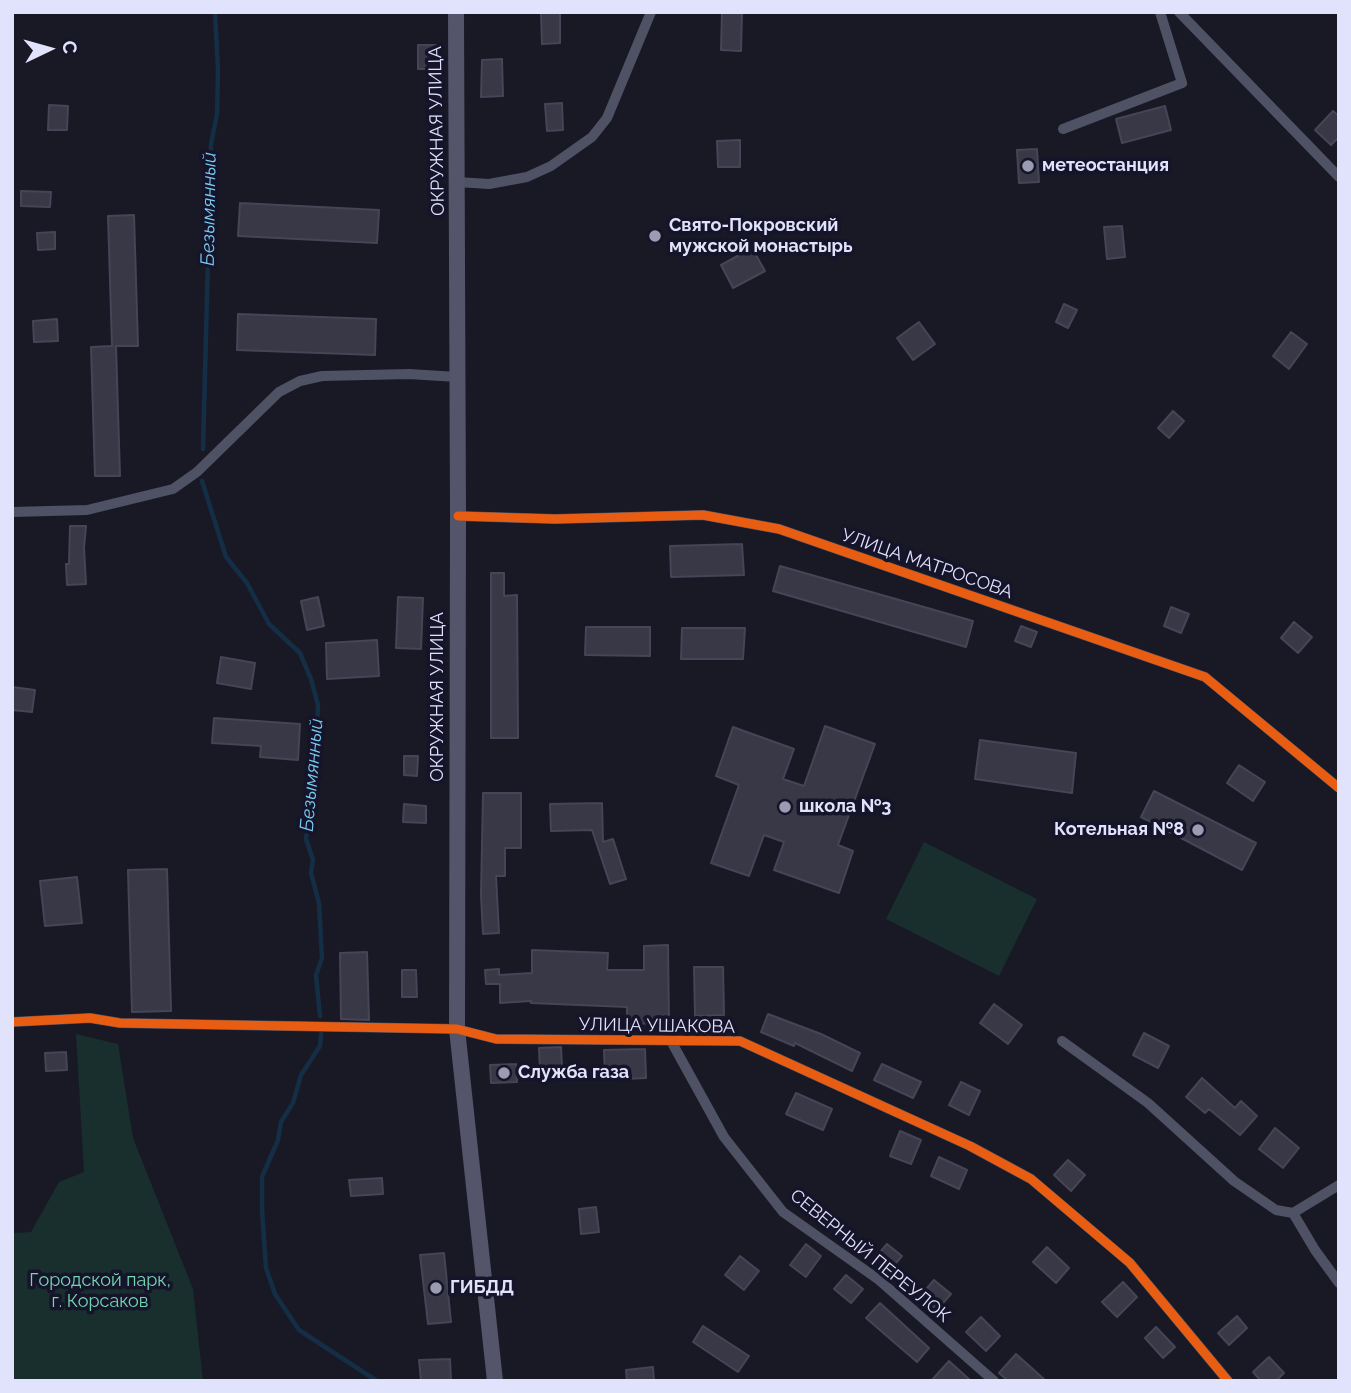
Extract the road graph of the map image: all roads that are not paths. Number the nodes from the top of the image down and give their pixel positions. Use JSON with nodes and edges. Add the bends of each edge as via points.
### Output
{"nodes":[{"id":1,"x":456,"y":12,"type":"edge"},
{"id":2,"x":651,"y":12,"type":"edge"},
{"id":3,"x":1160,"y":12,"type":"edge"},
{"id":4,"x":1178,"y":12,"type":"edge"},
{"id":5,"x":1063,"y":129,"type":"dead end"},
{"id":6,"x":1339,"y":177,"type":"edge"},
{"id":7,"x":457,"y":182,"type":"junction"},
{"id":8,"x":457,"y":377,"type":"junction"},
{"id":9,"x":12,"y":512,"type":"edge"},
{"id":10,"x":458,"y":516,"type":"junction"},
{"id":11,"x":1339,"y":788,"type":"edge"},
{"id":12,"x":12,"y":1022,"type":"edge"},
{"id":13,"x":457,"y":1029,"type":"junction"},
{"id":14,"x":671,"y":1041,"type":"junction"},
{"id":15,"x":1062,"y":1041,"type":"dead end"},
{"id":16,"x":1339,"y":1185,"type":"edge"},
{"id":17,"x":1293,"y":1213,"type":"junction"},
{"id":18,"x":1339,"y":1283,"type":"edge"},
{"id":19,"x":495,"y":1381,"type":"edge"},
{"id":20,"x":994,"y":1381,"type":"edge"},
{"id":21,"x":1228,"y":1381,"type":"edge"}],
"edges":[{"from":1,"to":7,"type":"main road","name":"ОКРУЖНАЯ УЛИЦА"},
{"from":2,"to":7,"type":"street","via":[[607,118],[592,137],[527,177],[489,184]]},
{"from":3,"to":5,"type":"street","via":[[1182,83]]},
{"from":4,"to":6,"type":"street"},
{"from":7,"to":8,"type":"main road","name":"ОКРУЖНАЯ УЛИЦА"},
{"from":8,"to":9,"type":"street","via":[[409,374],[300,380],[279,392],[197,472],[173,489],[87,510]]},
{"from":8,"to":10,"type":"main road","name":"ОКРУЖНАЯ УЛИЦА"},
{"from":10,"to":11,"type":"street","name":"УЛИЦА МАТРОСОВА","via":[[703,515],[779,529],[1205,677]]},
{"from":10,"to":13,"type":"main road","name":"ОКРУЖНАЯ УЛИЦА"},
{"from":12,"to":13,"type":"street","name":"УЛИЦА УШАКОВА","via":[[90,1018],[120,1023]]},
{"from":13,"to":14,"type":"street","name":"УЛИЦА УШАКОВА","via":[[496,1039]]},
{"from":13,"to":19,"type":"main road","name":"ОКРУЖНАЯ УЛИЦА"},
{"from":14,"to":20,"type":"street","name":"СЕВЕРНЫЙ ПЕРЕУЛОК","via":[[724,1137],[783,1212],[879,1280]]},
{"from":14,"to":21,"type":"street","name":"УЛИЦА УШАКОВА","via":[[740,1041],[970,1146],[1031,1179],[1130,1263]]},
{"from":15,"to":17,"type":"street","via":[[1148,1103],[1234,1181],[1276,1210]]},
{"from":16,"to":17,"type":"street"},
{"from":17,"to":18,"type":"street"}]}
